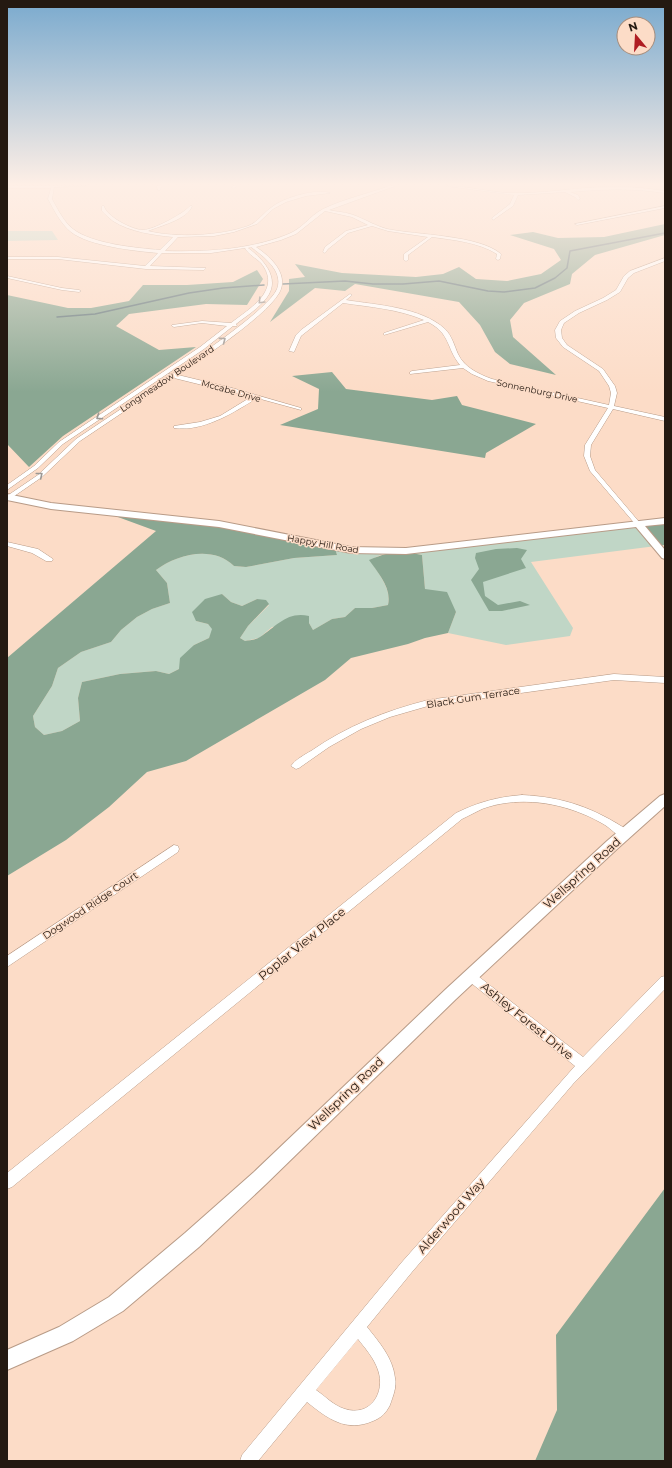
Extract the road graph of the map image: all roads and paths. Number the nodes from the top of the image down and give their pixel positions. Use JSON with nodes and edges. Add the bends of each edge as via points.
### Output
{"nodes":[{"id":1,"x":159,"y":255,"type":"edge"},
{"id":2,"x":253,"y":255,"type":"edge"},
{"id":3,"x":261,"y":255,"type":"edge"},
{"id":4,"x":407,"y":255,"type":"edge"},
{"id":5,"x":498,"y":255,"type":"edge"},
{"id":6,"x":7,"y":258,"type":"edge"},
{"id":7,"x":498,"y":259,"type":"dead end"},
{"id":8,"x":665,"y":259,"type":"edge"},
{"id":9,"x":406,"y":260,"type":"dead end"},
{"id":10,"x":146,"y":268,"type":"junction"},
{"id":11,"x":204,"y":269,"type":"dead end"},
{"id":12,"x":7,"y":277,"type":"edge"},
{"id":13,"x":79,"y":291,"type":"dead end"},
{"id":14,"x":350,"y":295,"type":"dead end"},
{"id":15,"x":342,"y":301,"type":"junction"},
{"id":16,"x":428,"y":320,"type":"junction"},
{"id":17,"x":233,"y":325,"type":"junction"},
{"id":18,"x":174,"y":326,"type":"dead end"},
{"id":19,"x":242,"y":326,"type":"junction"},
{"id":20,"x":386,"y":334,"type":"dead end"},
{"id":21,"x":292,"y":351,"type":"dead end"},
{"id":22,"x":464,"y":366,"type":"junction"},
{"id":23,"x":412,"y":373,"type":"dead end"},
{"id":24,"x":163,"y":374,"type":"junction"},
{"id":25,"x":172,"y":376,"type":"junction"},
{"id":26,"x":255,"y":397,"type":"junction"},
{"id":27,"x":611,"y":407,"type":"junction"},
{"id":28,"x":299,"y":409,"type":"dead end"},
{"id":29,"x":665,"y":418,"type":"edge"},
{"id":30,"x":176,"y":428,"type":"dead end"},
{"id":31,"x":7,"y":495,"type":"edge"},
{"id":32,"x":665,"y":521,"type":"edge"},
{"id":33,"x":638,"y":524,"type":"junction"},
{"id":34,"x":7,"y":544,"type":"edge"},
{"id":35,"x":665,"y":556,"type":"edge"},
{"id":36,"x":49,"y":558,"type":"dead end"},
{"id":37,"x":665,"y":680,"type":"edge"},
{"id":38,"x":296,"y":766,"type":"dead end"},
{"id":39,"x":665,"y":799,"type":"edge"},
{"id":40,"x":625,"y":834,"type":"junction"},
{"id":41,"x":174,"y":849,"type":"dead end"},
{"id":42,"x":7,"y":962,"type":"edge"},
{"id":43,"x":470,"y":976,"type":"junction"},
{"id":44,"x":665,"y":981,"type":"edge"},
{"id":45,"x":583,"y":1066,"type":"junction"},
{"id":46,"x":7,"y":1182,"type":"edge"},
{"id":47,"x":358,"y":1327,"type":"junction"},
{"id":48,"x":7,"y":1360,"type":"edge"},
{"id":49,"x":306,"y":1391,"type":"junction"},
{"id":50,"x":248,"y":1461,"type":"edge"}],
"edges":[{"from":1,"to":10,"type":"street"},
{"from":2,"to":17,"type":"street","name":"Longmeadow Boulevard","one_way":true,"via":[[266,267],[270,285],[268,292],[262,301]]},
{"from":3,"to":19,"type":"street","name":"Longmeadow Boulevard","via":[[272,264],[279,278],[279,287],[271,302]]},
{"from":4,"to":9,"type":"street"},
{"from":5,"to":7,"type":"street"},
{"from":6,"to":10,"type":"street","via":[[58,258]]},
{"from":8,"to":27,"type":"street","via":[[632,272],[618,291],[577,312],[562,322],[558,330],[559,338],[565,346],[601,370],[609,380],[614,394]]},
{"from":10,"to":11,"type":"street"},
{"from":12,"to":13,"type":"street","via":[[62,290]]},
{"from":14,"to":15,"type":"street"},
{"from":15,"to":16,"type":"street","name":"Sonnenburg Drive"},
{"from":15,"to":21,"type":"street","via":[[303,331]]},
{"from":16,"to":20,"type":"street"},
{"from":16,"to":22,"type":"street","name":"Sonnenburg Drive","via":[[446,332],[455,355]]},
{"from":17,"to":18,"type":"street","via":[[202,322]]},
{"from":17,"to":19,"type":"street"},
{"from":17,"to":24,"type":"street","name":"Longmeadow Boulevard"},
{"from":25,"to":19,"type":"street","name":"Longmeadow Boulevard","one_way":true},
{"from":22,"to":23,"type":"street"},
{"from":22,"to":27,"type":"street","name":"Sonnenburg Drive","via":[[481,377],[498,383]]},
{"from":24,"to":25,"type":"street","name":"Mccabe Drive"},
{"from":24,"to":31,"type":"street","name":"Longmeadow Boulevard","one_way":true,"via":[[67,438]]},
{"from":25,"to":26,"type":"street","name":"Mccabe Drive"},
{"from":31,"to":25,"type":"street","name":"Longmeadow Boulevard","one_way":true,"via":[[40,476],[78,440]]},
{"from":26,"to":28,"type":"street","name":"Mccabe Drive"},
{"from":26,"to":30,"type":"street","via":[[222,417]]},
{"from":27,"to":29,"type":"street","name":"Sonnenburg Drive"},
{"from":27,"to":33,"type":"street","via":[[588,445],[587,456],[592,470]]},
{"from":31,"to":33,"type":"street","name":"Happy Hill Road","via":[[51,506],[219,524],[340,549],[369,552],[406,552]]},
{"from":32,"to":33,"type":"street","name":"Happy Hill Road"},
{"from":33,"to":35,"type":"street"},
{"from":34,"to":36,"type":"street","via":[[35,550]]},
{"from":37,"to":38,"type":"street","name":"Black Gum Terrace","via":[[614,677],[422,705],[366,723],[334,740]]},
{"from":39,"to":40,"type":"street","name":"Wellspring Road"},
{"from":40,"to":43,"type":"street","name":"Wellspring Road"},
{"from":40,"to":46,"type":"street","name":"Poplar View Place","via":[[587,811],[558,802],[512,799],[471,809],[459,816]]},
{"from":41,"to":42,"type":"street","name":"Dogwood Ridge Court"},
{"from":43,"to":45,"type":"street","name":"Ashley Forest Drive"},
{"from":43,"to":48,"type":"street","name":"Wellspring Road","via":[[260,1178],[116,1304],[66,1334]]},
{"from":44,"to":45,"type":"street","name":"Alderwood Way"},
{"from":45,"to":47,"type":"street","name":"Alderwood Way","via":[[407,1267]]},
{"from":47,"to":49,"type":"street","name":"Alderwood Way"},
{"from":47,"to":49,"type":"street","via":[[371,1343],[388,1375],[387,1393],[379,1409],[364,1418],[346,1418],[326,1408]]},
{"from":49,"to":50,"type":"street","name":"Alderwood Way"}]}
